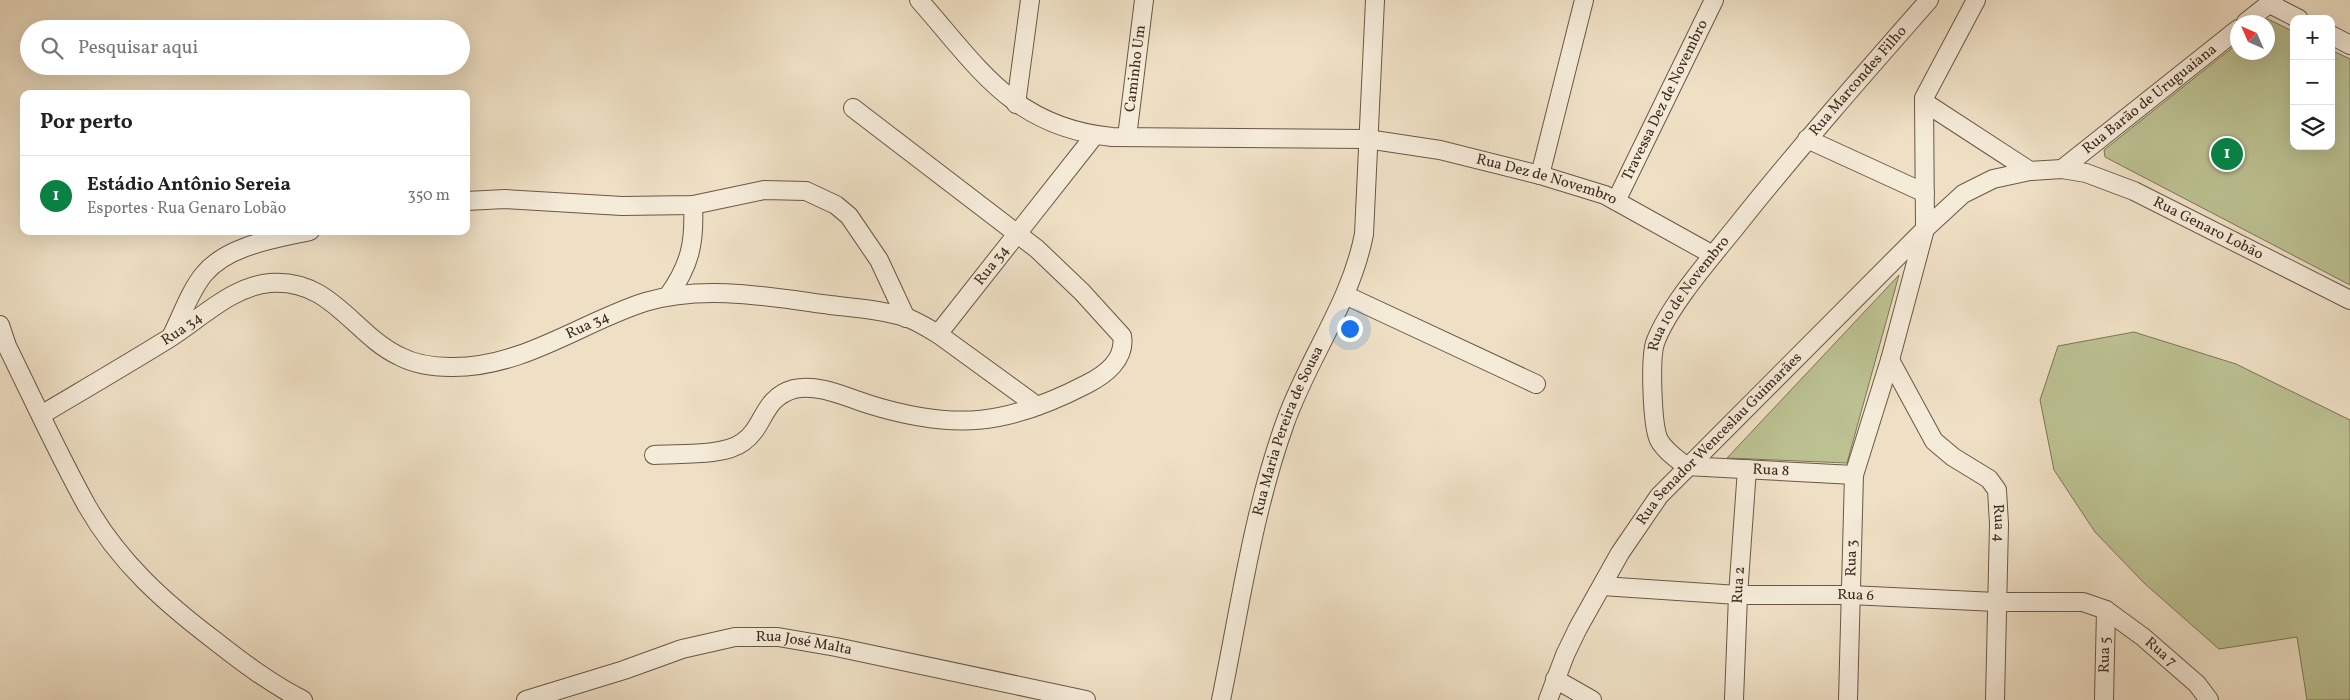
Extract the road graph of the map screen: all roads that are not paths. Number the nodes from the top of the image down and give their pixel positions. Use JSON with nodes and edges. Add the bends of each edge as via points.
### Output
{"nodes":[{"id":1,"x":919,"y":0,"type":"edge"},
{"id":2,"x":1030,"y":0,"type":"edge"},
{"id":3,"x":1144,"y":0,"type":"edge"},
{"id":4,"x":1375,"y":0,"type":"edge"},
{"id":5,"x":1584,"y":0,"type":"edge"},
{"id":6,"x":1714,"y":0,"type":"edge"},
{"id":7,"x":1928,"y":0,"type":"edge"},
{"id":8,"x":1976,"y":0,"type":"edge"},
{"id":9,"x":2272,"y":2,"type":"edge"},
{"id":10,"x":2255,"y":15,"type":"edge"},
{"id":11,"x":2293,"y":15,"type":"edge"},
{"id":12,"x":2230,"y":35,"type":"edge"},
{"id":13,"x":2335,"y":37,"type":"edge"},
{"id":14,"x":2350,"y":45,"type":"edge"},
{"id":15,"x":1924,"y":102,"type":"junction"},
{"id":16,"x":1016,"y":104,"type":"junction"},
{"id":17,"x":853,"y":108,"type":"dead end"},
{"id":18,"x":1095,"y":135,"type":"junction"},
{"id":19,"x":1127,"y":137,"type":"junction"},
{"id":20,"x":1367,"y":139,"type":"junction"},
{"id":21,"x":1807,"y":139,"type":"junction"},
{"id":22,"x":2062,"y":169,"type":"junction"},
{"id":23,"x":2030,"y":172,"type":"junction"},
{"id":24,"x":1540,"y":175,"type":"junction"},
{"id":25,"x":1925,"y":194,"type":"junction"},
{"id":26,"x":470,"y":201,"type":"edge"},
{"id":27,"x":1616,"y":201,"type":"junction"},
{"id":28,"x":693,"y":205,"type":"junction"},
{"id":29,"x":1925,"y":229,"type":"junction"},
{"id":30,"x":1017,"y":233,"type":"junction"},
{"id":31,"x":294,"y":235,"type":"edge"},
{"id":32,"x":1713,"y":254,"type":"junction"},
{"id":33,"x":1345,"y":295,"type":"junction"},
{"id":34,"x":668,"y":296,"type":"junction"},
{"id":35,"x":2350,"y":300,"type":"edge"},
{"id":36,"x":906,"y":318,"type":"junction"},
{"id":37,"x":0,"y":326,"type":"edge"},
{"id":38,"x":938,"y":334,"type":"junction"},
{"id":39,"x":170,"y":338,"type":"junction"},
{"id":40,"x":1890,"y":360,"type":"junction"},
{"id":41,"x":1536,"y":384,"type":"dead end"},
{"id":42,"x":1037,"y":406,"type":"junction"},
{"id":43,"x":41,"y":415,"type":"junction"},
{"id":44,"x":654,"y":455,"type":"dead end"},
{"id":45,"x":1686,"y":466,"type":"junction"},
{"id":46,"x":1747,"y":469,"type":"junction"},
{"id":47,"x":1854,"y":475,"type":"junction"},
{"id":48,"x":1602,"y":586,"type":"junction"},
{"id":49,"x":1738,"y":595,"type":"junction"},
{"id":50,"x":1850,"y":595,"type":"junction"},
{"id":51,"x":1996,"y":602,"type":"junction"},
{"id":52,"x":2106,"y":610,"type":"junction"},
{"id":53,"x":1555,"y":679,"type":"junction"},
{"id":54,"x":302,"y":700,"type":"edge"},
{"id":55,"x":526,"y":700,"type":"edge"},
{"id":56,"x":1086,"y":700,"type":"edge"},
{"id":57,"x":1221,"y":700,"type":"edge"},
{"id":58,"x":1548,"y":700,"type":"edge"},
{"id":59,"x":1592,"y":700,"type":"edge"},
{"id":60,"x":1734,"y":700,"type":"edge"},
{"id":61,"x":1848,"y":700,"type":"edge"},
{"id":62,"x":1995,"y":700,"type":"edge"},
{"id":63,"x":2104,"y":700,"type":"edge"},
{"id":64,"x":2209,"y":700,"type":"edge"}],
"edges":[{"from":1,"to":16,"type":"street","name":"Rua Dez de Novembro","via":[[990,80]]},
{"from":2,"to":16,"type":"street"},
{"from":3,"to":19,"type":"street","name":"Caminho Um"},
{"from":4,"to":20,"type":"street","name":"Rua Maria Pereira de Sousa"},
{"from":5,"to":24,"type":"street"},
{"from":6,"to":27,"type":"street","name":"Travessa Dez de Novembro"},
{"from":7,"to":21,"type":"street","name":"Rua Marcondes Filho"},
{"from":8,"to":15,"type":"street","via":[[1930,82]]},
{"from":9,"to":10,"type":"street"},
{"from":9,"to":11,"type":"street"},
{"from":12,"to":22,"type":"street","name":"Rua Barão de Uruguaiana"},
{"from":13,"to":14,"type":"street"},
{"from":15,"to":23,"type":"street"},
{"from":15,"to":25,"type":"street"},
{"from":16,"to":18,"type":"street","name":"Rua Dez de Novembro","via":[[1056,125]]},
{"from":17,"to":30,"type":"street"},
{"from":18,"to":19,"type":"street","name":"Rua Dez de Novembro"},
{"from":18,"to":30,"type":"street","name":"Rua 34"},
{"from":19,"to":20,"type":"street","name":"Rua Dez de Novembro"},
{"from":20,"to":24,"type":"street","name":"Rua Dez de Novembro","via":[[1440,150]]},
{"from":20,"to":33,"type":"street","name":"Rua Maria Pereira de Sousa","via":[[1364,234]]},
{"from":21,"to":25,"type":"street"},
{"from":21,"to":32,"type":"street","name":"Rua 10 de Novembro"},
{"from":22,"to":23,"type":"street","name":"Rua Senador Wenceslau Guimarães"},
{"from":22,"to":35,"type":"street","name":"Rua Genaro Lobão","via":[[2094,176],[2134,191]]},
{"from":23,"to":29,"type":"street","name":"Rua Senador Wenceslau Guimarães","via":[[1993,179],[1976,186]]},
{"from":24,"to":27,"type":"street","name":"Rua Dez de Novembro"},
{"from":25,"to":29,"type":"street"},
{"from":26,"to":28,"type":"street"},
{"from":27,"to":32,"type":"street","name":"Rua Dez de Novembro"},
{"from":28,"to":34,"type":"street","via":[[691,253],[682,276]]},
{"from":28,"to":36,"type":"street","via":[[764,190],[806,191],[820,196],[850,216],[862,232]]},
{"from":29,"to":40,"type":"street","name":"Rua 3"},
{"from":29,"to":45,"type":"street","name":"Rua Senador Wenceslau Guimarães"},
{"from":30,"to":38,"type":"street","name":"Rua 34"},
{"from":30,"to":42,"type":"street","via":[[1056,264],[1122,336],[1123,343],[1115,363],[1095,380]]},
{"from":31,"to":39,"type":"street","via":[[230,254],[217,262],[199,282]]},
{"from":32,"to":45,"type":"street","name":"Rua 10 de Novembro","via":[[1668,316],[1654,345],[1652,368],[1657,435]]},
{"from":33,"to":41,"type":"street"},
{"from":33,"to":57,"type":"street","name":"Rua Maria Pereira de Sousa","via":[[1300,386],[1275,455],[1259,511]]},
{"from":34,"to":36,"type":"street","name":"Rua 34","via":[[767,297]]},
{"from":34,"to":39,"type":"street","name":"Rua 34","via":[[625,309],[516,356],[496,363],[469,366],[430,365],[399,357],[331,302],[313,291],[283,284],[270,283],[241,292]]},
{"from":36,"to":38,"type":"street","name":"Rua 34"},
{"from":37,"to":43,"type":"street"},
{"from":38,"to":42,"type":"street"},
{"from":39,"to":43,"type":"street","name":"Rua 34"},
{"from":40,"to":47,"type":"street","name":"Rua 3"},
{"from":40,"to":51,"type":"street","name":"Rua 4","via":[[1934,441],[1989,479],[1997,490]]},
{"from":42,"to":44,"type":"street","via":[[996,419],[932,420],[807,387],[780,395],[769,404],[744,442],[729,450]]},
{"from":43,"to":54,"type":"street","via":[[88,507],[144,582],[169,606],[230,652]]},
{"from":45,"to":46,"type":"street","name":"Rua 8"},
{"from":45,"to":48,"type":"street","name":"Rua Senador Wenceslau Guimarães","via":[[1645,516]]},
{"from":46,"to":47,"type":"street","name":"Rua 8"},
{"from":46,"to":49,"type":"street","name":"Rua 2"},
{"from":47,"to":50,"type":"street","name":"Rua 3"},
{"from":48,"to":49,"type":"street","name":"Rua 6"},
{"from":48,"to":53,"type":"street","name":"Rua Senador Wenceslau Guimarães"},
{"from":49,"to":50,"type":"street","name":"Rua 6"},
{"from":49,"to":60,"type":"street","name":"Rua 2"},
{"from":50,"to":51,"type":"street","name":"Rua 6"},
{"from":50,"to":61,"type":"street","name":"Rua 3"},
{"from":51,"to":52,"type":"street","name":"Rua 6","via":[[2067,600],[2091,603]]},
{"from":51,"to":62,"type":"street","name":"Rua 4"},
{"from":52,"to":63,"type":"street","name":"Rua 5"},
{"from":52,"to":64,"type":"street","name":"Rua 7","via":[[2197,684]]},
{"from":53,"to":58,"type":"street","name":"Rua Senador Wenceslau Guimarães"},
{"from":53,"to":59,"type":"street"},
{"from":55,"to":56,"type":"street","name":"Rua José Malta","via":[[682,649],[735,637],[778,637]]}]}
